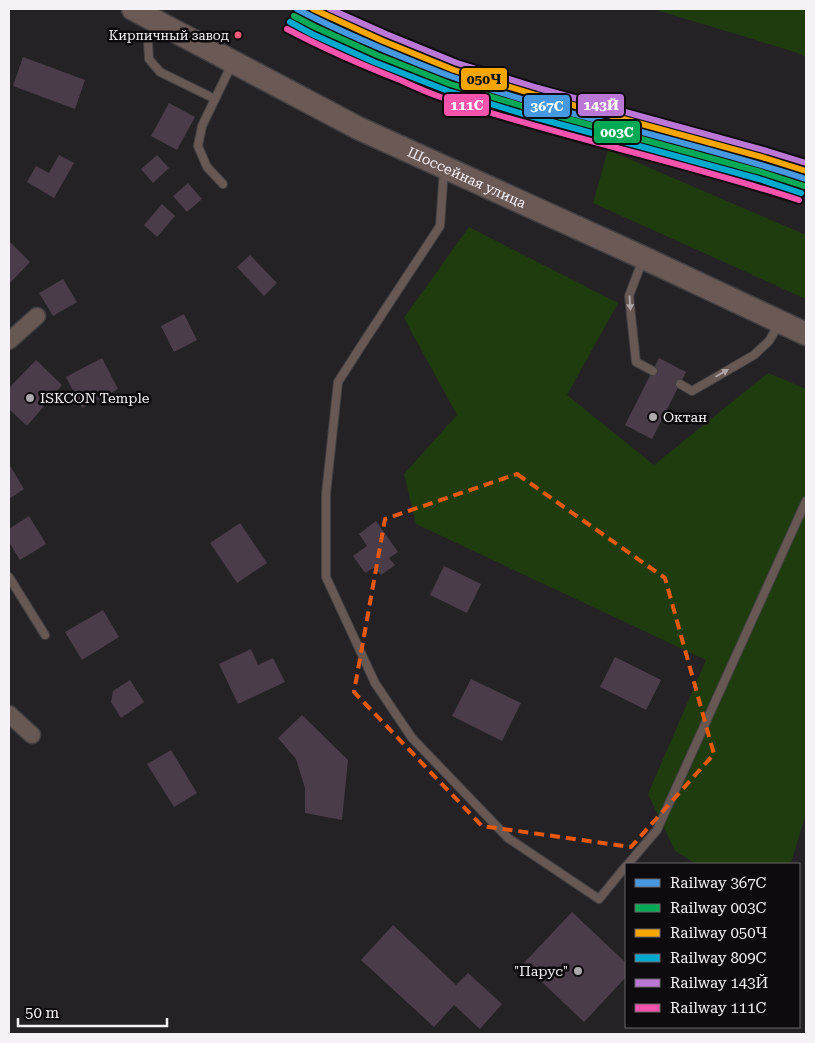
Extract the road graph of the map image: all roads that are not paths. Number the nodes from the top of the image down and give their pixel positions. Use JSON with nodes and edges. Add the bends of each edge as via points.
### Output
{"nodes":[{"id":1,"x":132,"y":9,"type":"edge"},
{"id":2,"x":157,"y":22,"type":"junction"},
{"id":3,"x":233,"y":62,"type":"junction"},
{"id":4,"x":214,"y":99,"type":"junction"},
{"id":5,"x":444,"y":168,"type":"junction"},
{"id":6,"x":223,"y":184,"type":"dead end"},
{"id":7,"x":644,"y":258,"type":"junction"},
{"id":8,"x":37,"y":316,"type":"dead end"},
{"id":9,"x":780,"y":322,"type":"junction"},
{"id":10,"x":806,"y":334,"type":"edge"},
{"id":11,"x":9,"y":341,"type":"edge"},
{"id":12,"x":653,"y":371,"type":"dead end"},
{"id":13,"x":680,"y":384,"type":"dead end"},
{"id":14,"x":806,"y":501,"type":"edge"},
{"id":15,"x":9,"y":577,"type":"edge"},
{"id":16,"x":45,"y":635,"type":"dead end"},
{"id":17,"x":9,"y":714,"type":"edge"},
{"id":18,"x":32,"y":735,"type":"dead end"},
{"id":19,"x":629,"y":863,"type":"edge"},
{"id":20,"x":625,"y":867,"type":"edge"}],
"edges":[{"from":1,"to":2,"type":"main road","name":"Шоссейная улица"},
{"from":2,"to":3,"type":"main road","name":"Шоссейная улица"},
{"from":2,"to":4,"type":"lane","via":[[148,42],[149,59],[160,72]]},
{"from":3,"to":4,"type":"lane"},
{"from":3,"to":5,"type":"main road","name":"Шоссейная улица","via":[[358,128]]},
{"from":4,"to":6,"type":"lane","via":[[202,126],[198,146],[207,167]]},
{"from":5,"to":7,"type":"main road","name":"Шоссейная улица"},
{"from":5,"to":20,"type":"lane","via":[[440,226],[338,382],[326,494],[326,577],[375,683],[412,738],[508,838],[599,899]]},
{"from":7,"to":9,"type":"main road","name":"Шоссейная улица"},
{"from":7,"to":12,"type":"lane","one_way":true,"via":[[629,296],[636,362]]},
{"from":8,"to":11,"type":"street"},
{"from":9,"to":10,"type":"main road","name":"Шоссейная улица"},
{"from":13,"to":9,"type":"lane","one_way":true,"via":[[692,391],[754,355],[769,341]]},
{"from":14,"to":19,"type":"lane","via":[[657,830]]},
{"from":15,"to":16,"type":"lane"},
{"from":17,"to":18,"type":"street"}]}
